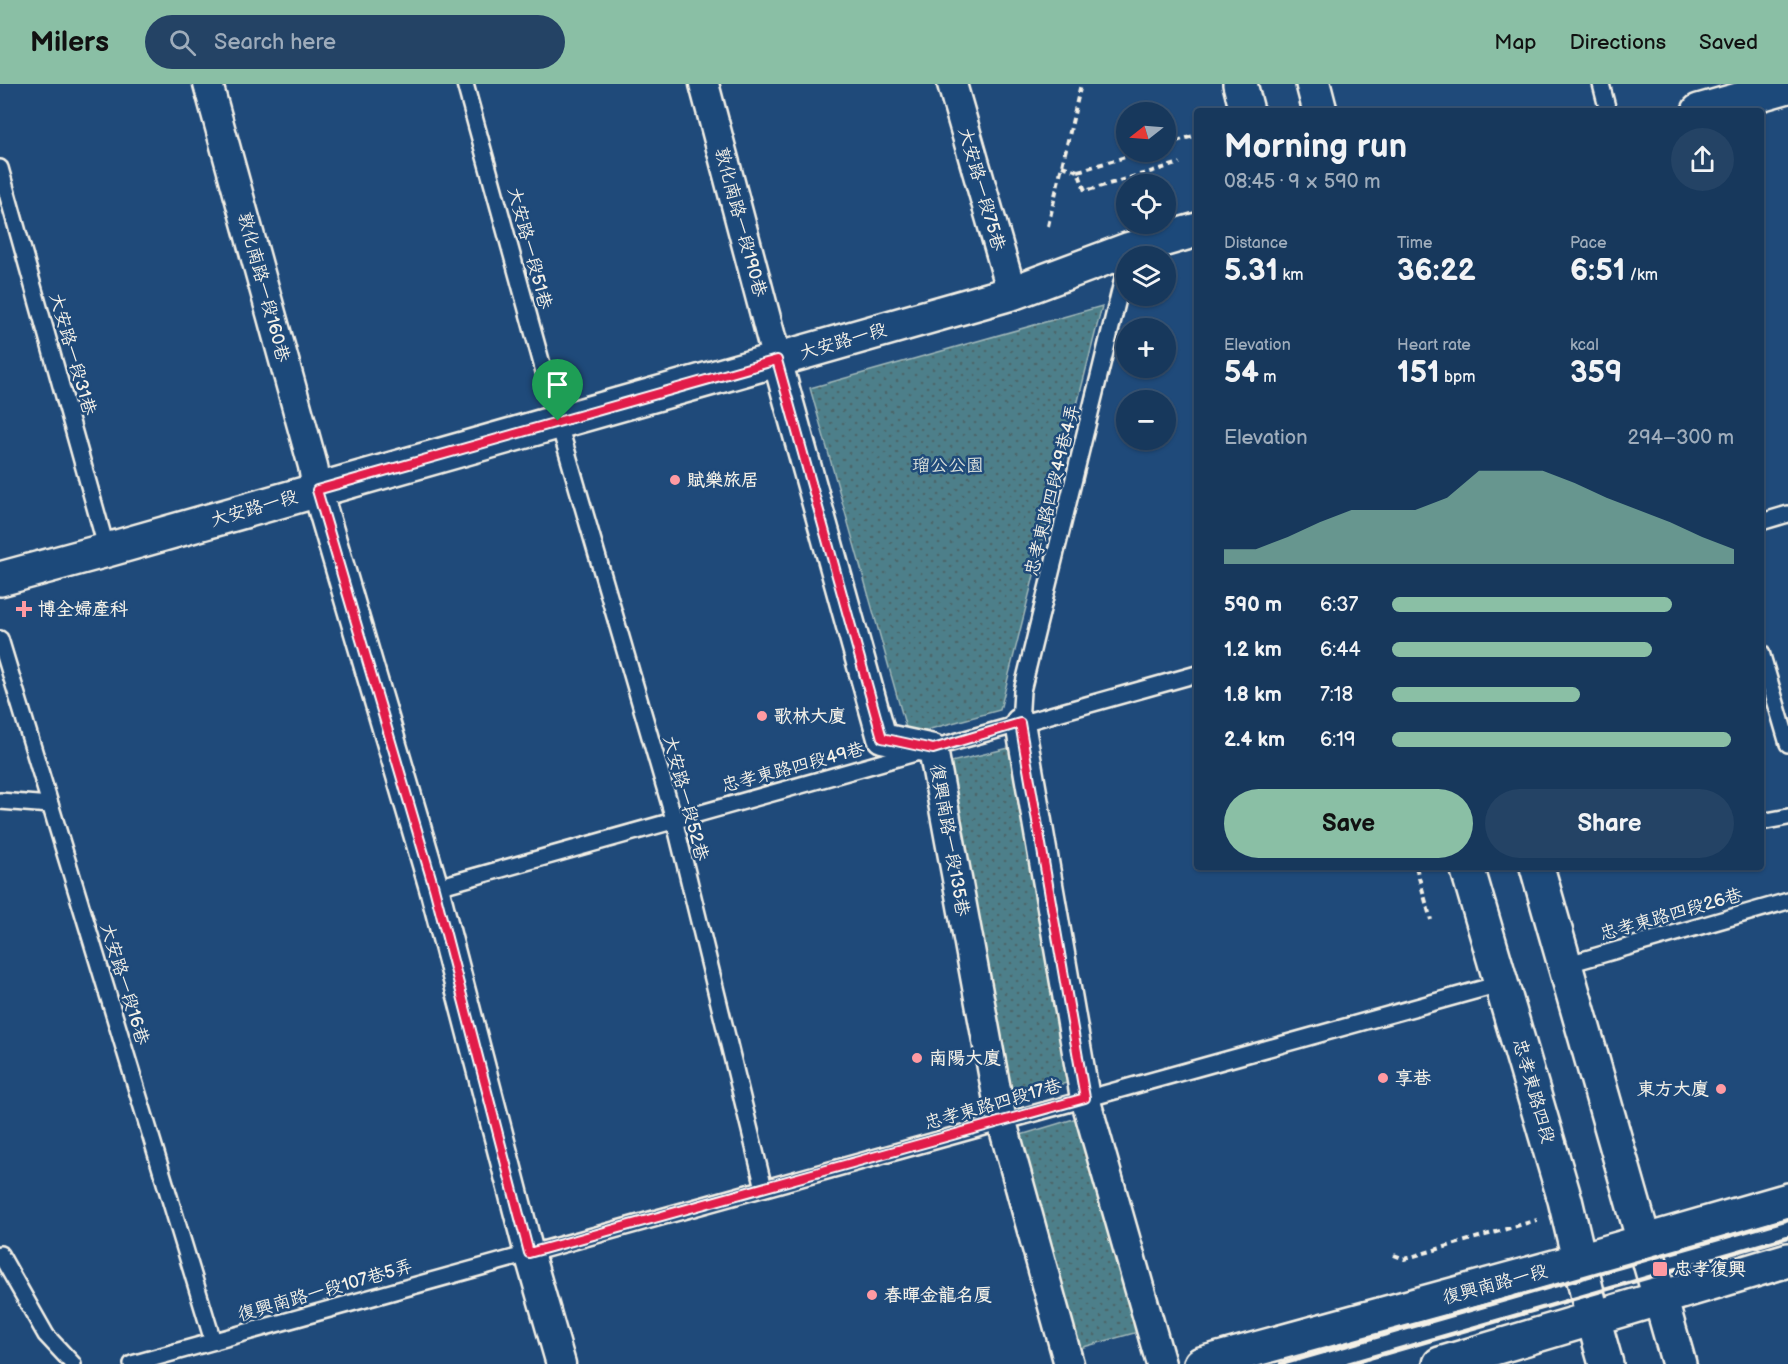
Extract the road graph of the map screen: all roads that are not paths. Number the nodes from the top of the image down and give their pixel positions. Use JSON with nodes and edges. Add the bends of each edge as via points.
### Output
{"nodes":[{"id":1,"x":208,"y":84,"type":"edge"},
{"id":2,"x":465,"y":84,"type":"edge"},
{"id":3,"x":704,"y":84,"type":"edge"},
{"id":4,"x":952,"y":84,"type":"edge"},
{"id":5,"x":1240,"y":84,"type":"edge"},
{"id":6,"x":1312,"y":84,"type":"edge"},
{"id":7,"x":1601,"y":84,"type":"edge"},
{"id":8,"x":1788,"y":86,"type":"edge"},
{"id":9,"x":1246,"y":108,"type":"edge"},
{"id":10,"x":1319,"y":108,"type":"edge"},
{"id":11,"x":1607,"y":108,"type":"edge"},
{"id":12,"x":1710,"y":108,"type":"edge"},
{"id":13,"x":0,"y":168,"type":"edge"},
{"id":14,"x":1194,"y":231,"type":"edge"},
{"id":15,"x":1157,"y":246,"type":"edge"},
{"id":16,"x":1116,"y":261,"type":"edge"},
{"id":17,"x":1012,"y":293,"type":"junction"},
{"id":18,"x":1117,"y":306,"type":"edge"},
{"id":19,"x":777,"y":360,"type":"junction"},
{"id":20,"x":558,"y":421,"type":"junction"},
{"id":21,"x":317,"y":490,"type":"junction"},
{"id":22,"x":1788,"y":514,"type":"edge"},
{"id":23,"x":1764,"y":521,"type":"edge"},
{"id":24,"x":107,"y":550,"type":"junction"},
{"id":25,"x":0,"y":579,"type":"edge"},
{"id":26,"x":0,"y":639,"type":"edge"},
{"id":27,"x":1764,"y":662,"type":"edge"},
{"id":28,"x":1194,"y":675,"type":"edge"},
{"id":29,"x":1020,"y":723,"type":"junction"},
{"id":30,"x":1788,"y":744,"type":"edge"},
{"id":31,"x":933,"y":749,"type":"junction"},
{"id":32,"x":0,"y":801,"type":"edge"},
{"id":33,"x":50,"y":805,"type":"junction"},
{"id":34,"x":1788,"y":817,"type":"edge"},
{"id":35,"x":674,"y":819,"type":"junction"},
{"id":36,"x":1764,"y":821,"type":"edge"},
{"id":37,"x":1468,"y":870,"type":"edge"},
{"id":38,"x":1538,"y":870,"type":"edge"},
{"id":39,"x":434,"y":888,"type":"junction"},
{"id":40,"x":1788,"y":901,"type":"edge"},
{"id":41,"x":1564,"y":964,"type":"junction"},
{"id":42,"x":1503,"y":982,"type":"junction"},
{"id":43,"x":1085,"y":1098,"type":"junction"},
{"id":44,"x":1002,"y":1122,"type":"junction"},
{"id":45,"x":764,"y":1188,"type":"junction"},
{"id":46,"x":1788,"y":1200,"type":"edge"},
{"id":47,"x":1643,"y":1241,"type":"junction"},
{"id":48,"x":529,"y":1253,"type":"junction"},
{"id":49,"x":0,"y":1254,"type":"edge"},
{"id":50,"x":1580,"y":1260,"type":"junction"},
{"id":51,"x":1788,"y":1260,"type":"edge"},
{"id":52,"x":1659,"y":1298,"type":"junction"},
{"id":53,"x":1593,"y":1318,"type":"junction"},
{"id":54,"x":213,"y":1341,"type":"junction"},
{"id":55,"x":73,"y":1364,"type":"edge"},
{"id":56,"x":132,"y":1364,"type":"edge"},
{"id":57,"x":561,"y":1364,"type":"edge"},
{"id":58,"x":1069,"y":1364,"type":"edge"},
{"id":59,"x":1161,"y":1364,"type":"edge"},
{"id":60,"x":1202,"y":1364,"type":"edge"},
{"id":61,"x":1440,"y":1364,"type":"edge"},
{"id":62,"x":1606,"y":1364,"type":"edge"},
{"id":63,"x":1679,"y":1364,"type":"edge"}],
"edges":[{"from":1,"to":21,"type":"street","name":"敦化南路一段160巷"},
{"from":2,"to":20,"type":"lane","name":"大安路一段51巷"},
{"from":3,"to":19,"type":"street","name":"敦化南路一段190巷"},
{"from":4,"to":17,"type":"street","name":"大安路一段75巷"},
{"from":5,"to":9,"type":"main road"},
{"from":6,"to":10,"type":"main road"},
{"from":7,"to":11,"type":"lane"},
{"from":8,"to":12,"type":"main road"},
{"from":13,"to":24,"type":"lane","name":"大安路一段31巷"},
{"from":14,"to":15,"type":"main road","name":"大安路一段"},
{"from":16,"to":17,"type":"main road","name":"大安路一段"},
{"from":17,"to":19,"type":"main road","name":"大安路一段"},
{"from":18,"to":29,"type":"lane","name":"忠孝東路四段49巷4弄","via":[[1022,691]]},
{"from":19,"to":20,"type":"main road","name":"大安路一段"},
{"from":19,"to":31,"type":"street","name":"復興南路一段135巷","via":[[882,738]]},
{"from":20,"to":21,"type":"main road","name":"大安路一段"},
{"from":20,"to":35,"type":"lane","name":"大安路一段52巷"},
{"from":21,"to":24,"type":"main road","name":"大安路一段"},
{"from":21,"to":39,"type":"street","name":"敦化南路一段160巷"},
{"from":22,"to":23,"type":"lane"},
{"from":24,"to":25,"type":"main road","name":"大安路一段"},
{"from":26,"to":33,"type":"lane","name":"大安路一段16巷"},
{"from":27,"to":30,"type":"lane"},
{"from":28,"to":29,"type":"lane","name":"忠孝東路四段49巷"},
{"from":29,"to":31,"type":"lane","name":"忠孝東路四段49巷"},
{"from":29,"to":43,"type":"street"},
{"from":31,"to":35,"type":"lane","name":"忠孝東路四段49巷"},
{"from":31,"to":44,"type":"street","name":"復興南路一段135巷"},
{"from":32,"to":33,"type":"lane"},
{"from":33,"to":54,"type":"lane","name":"大安路一段16巷"},
{"from":34,"to":36,"type":"lane"},
{"from":35,"to":39,"type":"lane","name":"忠孝東路四段49巷"},
{"from":35,"to":45,"type":"lane","name":"大安路一段52巷"},
{"from":37,"to":42,"type":"main road","name":"忠孝東路四段"},
{"from":38,"to":41,"type":"main road"},
{"from":39,"to":48,"type":"street","name":"敦化南路一段160巷"},
{"from":40,"to":41,"type":"lane","name":"忠孝東路四段26巷"},
{"from":41,"to":47,"type":"main road"},
{"from":42,"to":43,"type":"lane","name":"忠孝東路四段17巷"},
{"from":42,"to":50,"type":"main road","name":"忠孝東路四段"},
{"from":43,"to":44,"type":"lane","name":"忠孝東路四段17巷"},
{"from":43,"to":59,"type":"street"},
{"from":44,"to":45,"type":"lane","name":"忠孝東路四段17巷"},
{"from":44,"to":58,"type":"street","name":"復興南路一段135巷"},
{"from":45,"to":48,"type":"lane","name":"忠孝東路四段17巷"},
{"from":46,"to":47,"type":"main road","name":"復興南路一段"},
{"from":47,"to":50,"type":"main road","name":"復興南路一段"},
{"from":47,"to":52,"type":"main road"},
{"from":48,"to":54,"type":"lane","name":"復興南路一段107巷5弄"},
{"from":48,"to":57,"type":"street","name":"敦化南路一段160巷"},
{"from":49,"to":55,"type":"lane","via":[[46,1335]]},
{"from":50,"to":53,"type":"main road","name":"忠孝東路四段"},
{"from":50,"to":60,"type":"main road","name":"復興南路一段"},
{"from":51,"to":52,"type":"main road"},
{"from":52,"to":53,"type":"main road"},
{"from":52,"to":63,"type":"main road"},
{"from":53,"to":61,"type":"main road"},
{"from":53,"to":62,"type":"main road","name":"忠孝東路四段"},
{"from":54,"to":56,"type":"lane","name":"復興南路一段107巷5弄"}]}
